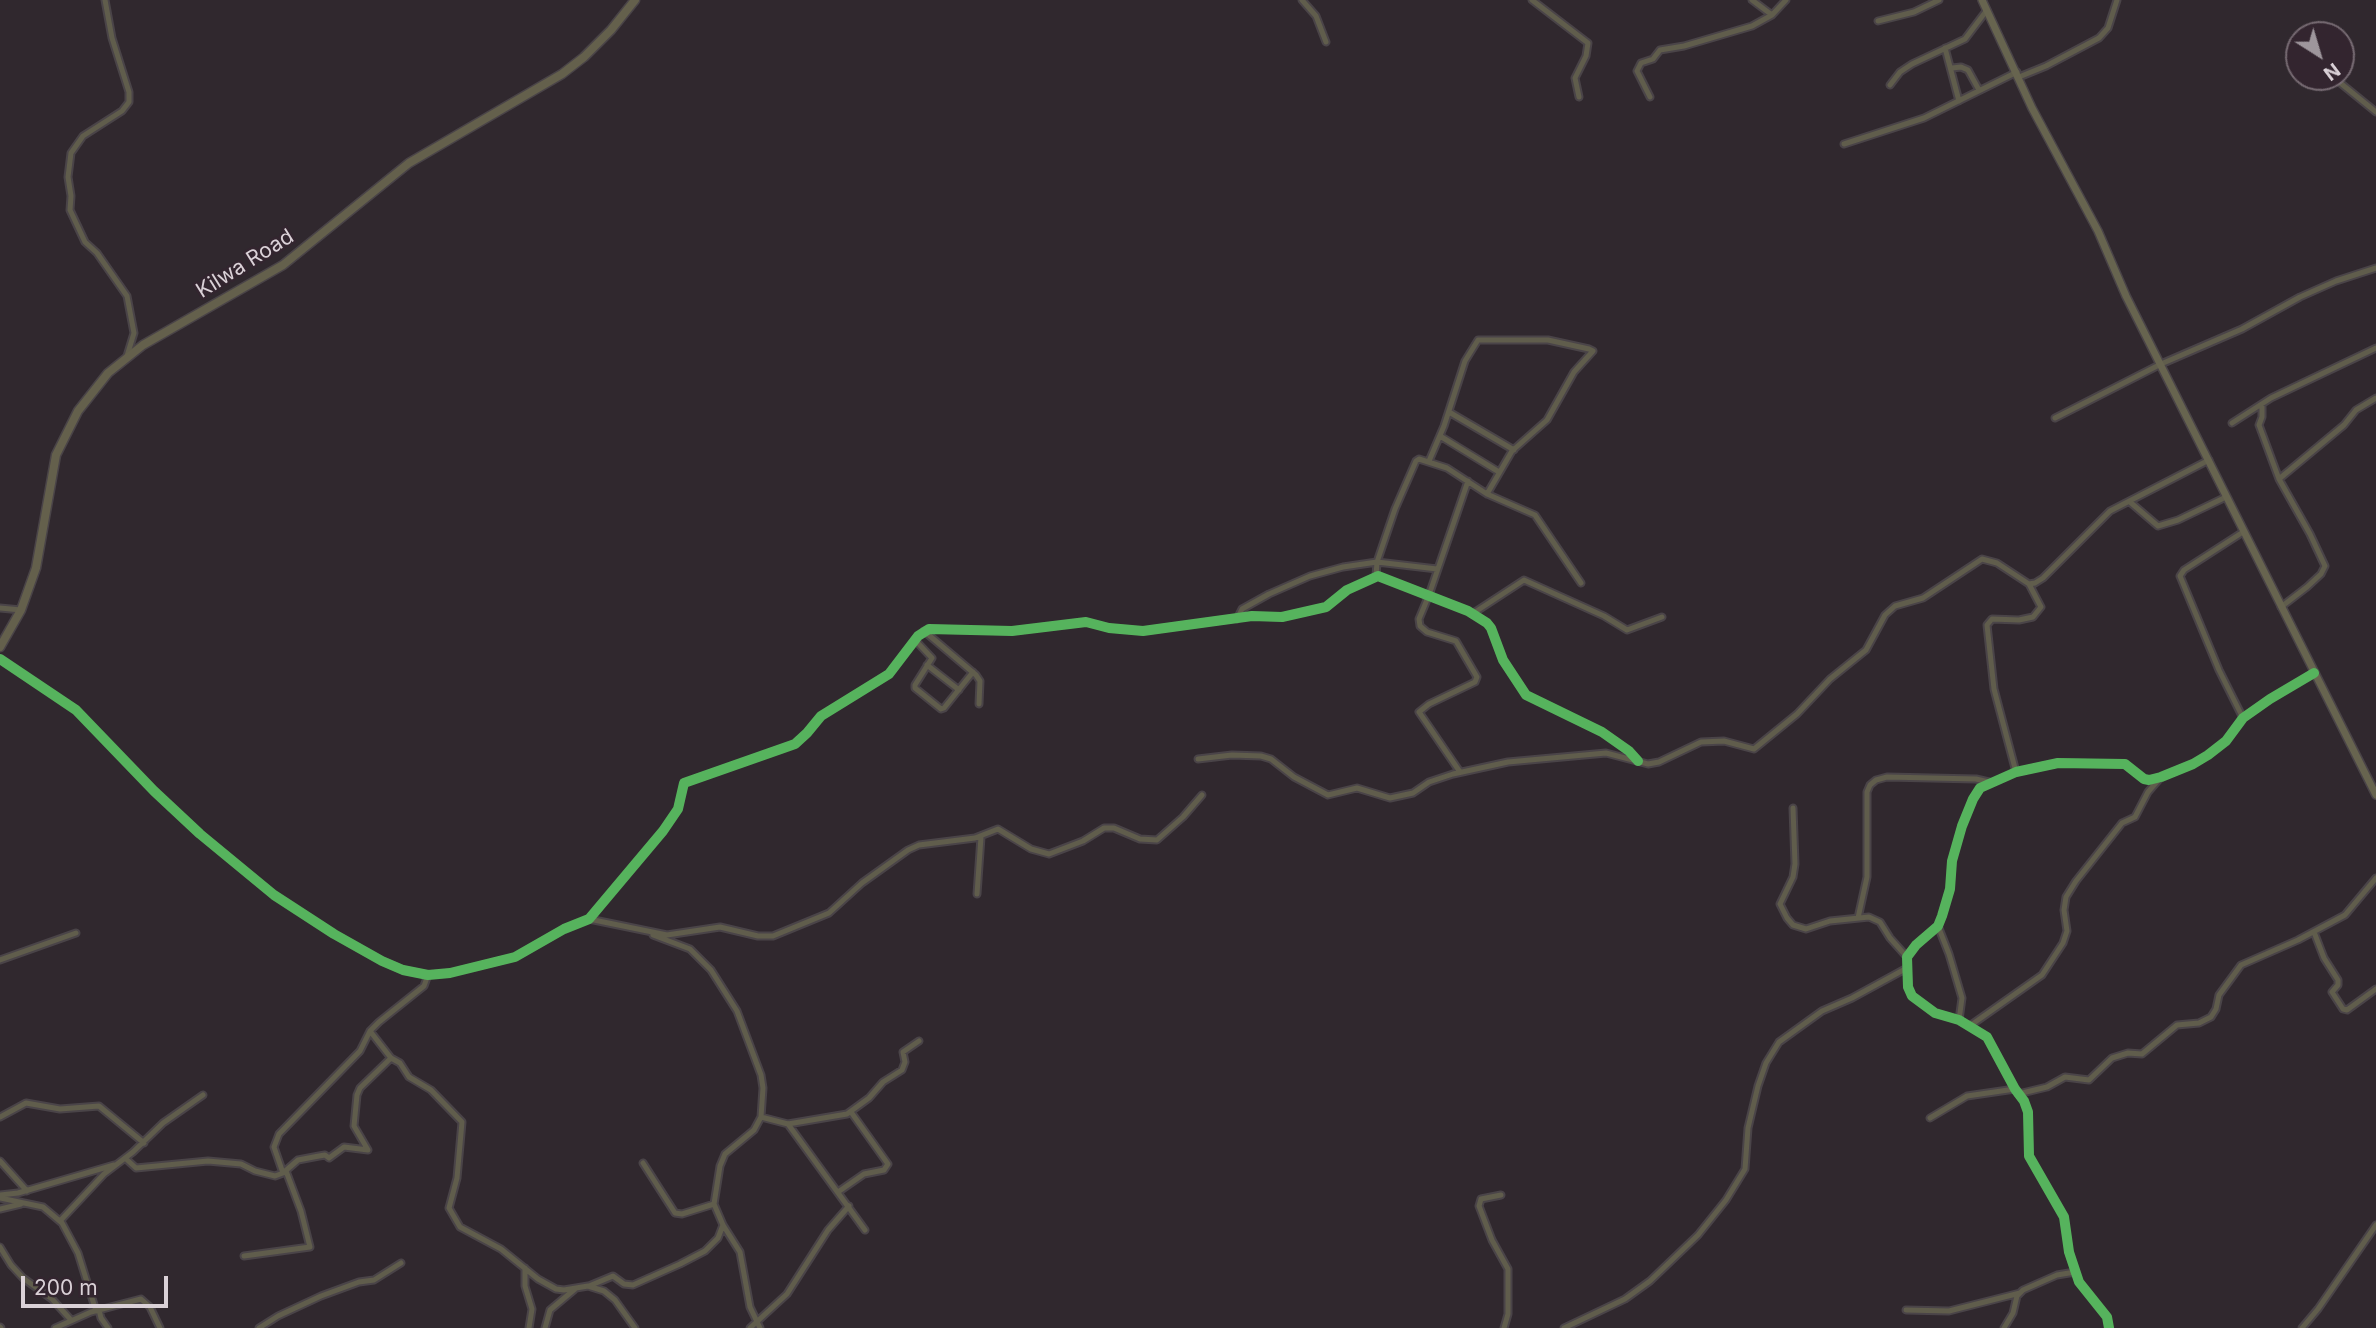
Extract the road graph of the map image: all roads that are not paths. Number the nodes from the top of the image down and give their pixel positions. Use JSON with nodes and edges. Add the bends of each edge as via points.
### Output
{"nodes":[{"id":1,"x":104,"y":0,"type":"edge"},
{"id":2,"x":635,"y":0,"type":"edge"},
{"id":3,"x":1302,"y":0,"type":"edge"},
{"id":4,"x":1531,"y":0,"type":"edge"},
{"id":5,"x":1752,"y":0,"type":"edge"},
{"id":6,"x":1786,"y":0,"type":"edge"},
{"id":7,"x":1939,"y":0,"type":"edge"},
{"id":8,"x":1982,"y":0,"type":"edge"},
{"id":9,"x":2117,"y":0,"type":"edge"},
{"id":10,"x":1987,"y":10,"type":"junction"},
{"id":11,"x":1772,"y":15,"type":"junction"},
{"id":12,"x":1878,"y":21,"type":"dead end"},
{"id":13,"x":1326,"y":42,"type":"dead end"},
{"id":14,"x":1945,"y":48,"type":"junction"},
{"id":15,"x":1952,"y":68,"type":"junction"},
{"id":16,"x":2018,"y":75,"type":"junction"},
{"id":17,"x":1890,"y":85,"type":"dead end"},
{"id":18,"x":1979,"y":90,"type":"junction"},
{"id":19,"x":2350,"y":91,"type":"edge"},
{"id":20,"x":1579,"y":97,"type":"dead end"},
{"id":21,"x":1650,"y":97,"type":"dead end"},
{"id":22,"x":1959,"y":100,"type":"junction"},
{"id":23,"x":2376,"y":112,"type":"edge"},
{"id":24,"x":1844,"y":144,"type":"dead end"},
{"id":25,"x":2376,"y":268,"type":"edge"},
{"id":26,"x":2376,"y":348,"type":"edge"},
{"id":27,"x":127,"y":356,"type":"junction"},
{"id":28,"x":2161,"y":364,"type":"junction"},
{"id":29,"x":2376,"y":398,"type":"edge"},
{"id":30,"x":2262,"y":404,"type":"junction"},
{"id":31,"x":1449,"y":412,"type":"junction"},
{"id":32,"x":2055,"y":418,"type":"dead end"},
{"id":33,"x":2232,"y":423,"type":"dead end"},
{"id":34,"x":1440,"y":436,"type":"junction"},
{"id":35,"x":1514,"y":450,"type":"junction"},
{"id":36,"x":2209,"y":460,"type":"junction"},
{"id":37,"x":1429,"y":461,"type":"junction"},
{"id":38,"x":1499,"y":472,"type":"junction"},
{"id":39,"x":2279,"y":479,"type":"junction"},
{"id":40,"x":1468,"y":481,"type":"junction"},
{"id":41,"x":1487,"y":494,"type":"junction"},
{"id":42,"x":2227,"y":497,"type":"junction"},
{"id":43,"x":2130,"y":502,"type":"junction"},
{"id":44,"x":2243,"y":532,"type":"junction"},
{"id":45,"x":1377,"y":562,"type":"junction"},
{"id":46,"x":1437,"y":569,"type":"junction"},
{"id":47,"x":1376,"y":576,"type":"junction"},
{"id":48,"x":1581,"y":583,"type":"dead end"},
{"id":49,"x":2029,"y":584,"type":"junction"},
{"id":50,"x":1429,"y":595,"type":"junction"},
{"id":51,"x":2281,"y":607,"type":"junction"},
{"id":52,"x":0,"y":608,"type":"edge"},
{"id":53,"x":21,"y":610,"type":"junction"},
{"id":54,"x":1472,"y":614,"type":"junction"},
{"id":55,"x":1662,"y":617,"type":"dead end"},
{"id":56,"x":1237,"y":619,"type":"junction"},
{"id":57,"x":924,"y":631,"type":"junction"},
{"id":58,"x":915,"y":640,"type":"junction"},
{"id":59,"x":0,"y":647,"type":"edge"},
{"id":60,"x":0,"y":659,"type":"edge"},
{"id":61,"x":927,"y":666,"type":"junction"},
{"id":62,"x":973,"y":673,"type":"junction"},
{"id":63,"x":2314,"y":673,"type":"junction"},
{"id":64,"x":959,"y":690,"type":"junction"},
{"id":65,"x":979,"y":704,"type":"dead end"},
{"id":66,"x":2244,"y":718,"type":"junction"},
{"id":67,"x":1198,"y":759,"type":"dead end"},
{"id":68,"x":1638,"y":761,"type":"junction"},
{"id":69,"x":1460,"y":772,"type":"junction"},
{"id":70,"x":2016,"y":772,"type":"junction"},
{"id":71,"x":2161,"y":776,"type":"junction"},
{"id":72,"x":1989,"y":782,"type":"junction"},
{"id":73,"x":2376,"y":794,"type":"edge"},
{"id":74,"x":1202,"y":795,"type":"dead end"},
{"id":75,"x":1793,"y":808,"type":"dead end"},
{"id":76,"x":981,"y":837,"type":"junction"},
{"id":77,"x":2376,"y":878,"type":"edge"},
{"id":78,"x":977,"y":894,"type":"dead end"},
{"id":79,"x":1858,"y":918,"type":"junction"},
{"id":80,"x":589,"y":919,"type":"junction"},
{"id":81,"x":1938,"y":926,"type":"junction"},
{"id":82,"x":648,"y":932,"type":"junction"},
{"id":83,"x":2314,"y":932,"type":"junction"},
{"id":84,"x":76,"y":933,"type":"dead end"},
{"id":85,"x":1908,"y":957,"type":"junction"},
{"id":86,"x":0,"y":960,"type":"edge"},
{"id":87,"x":1907,"y":968,"type":"junction"},
{"id":88,"x":428,"y":975,"type":"junction"},
{"id":89,"x":2376,"y":989,"type":"edge"},
{"id":90,"x":1959,"y":1020,"type":"junction"},
{"id":91,"x":1970,"y":1025,"type":"junction"},
{"id":92,"x":370,"y":1031,"type":"junction"},
{"id":93,"x":919,"y":1041,"type":"dead end"},
{"id":94,"x":391,"y":1058,"type":"junction"},
{"id":95,"x":2017,"y":1091,"type":"junction"},
{"id":96,"x":203,"y":1095,"type":"dead end"},
{"id":97,"x":851,"y":1112,"type":"junction"},
{"id":98,"x":0,"y":1117,"type":"edge"},
{"id":99,"x":761,"y":1117,"type":"junction"},
{"id":100,"x":1930,"y":1118,"type":"dead end"},
{"id":101,"x":788,"y":1124,"type":"junction"},
{"id":102,"x":144,"y":1143,"type":"junction"},
{"id":103,"x":125,"y":1158,"type":"junction"},
{"id":104,"x":0,"y":1161,"type":"edge"},
{"id":105,"x":643,"y":1163,"type":"dead end"},
{"id":106,"x":117,"y":1164,"type":"junction"},
{"id":107,"x":284,"y":1172,"type":"junction"},
{"id":108,"x":27,"y":1191,"type":"junction"},
{"id":109,"x":838,"y":1192,"type":"junction"},
{"id":110,"x":1501,"y":1195,"type":"dead end"},
{"id":111,"x":0,"y":1196,"type":"edge"},
{"id":112,"x":24,"y":1203,"type":"junction"},
{"id":113,"x":713,"y":1204,"type":"junction"},
{"id":114,"x":849,"y":1206,"type":"junction"},
{"id":115,"x":0,"y":1209,"type":"edge"},
{"id":116,"x":60,"y":1221,"type":"junction"},
{"id":117,"x":723,"y":1225,"type":"junction"},
{"id":118,"x":2376,"y":1225,"type":"edge"},
{"id":119,"x":865,"y":1230,"type":"dead end"},
{"id":120,"x":0,"y":1247,"type":"edge"},
{"id":121,"x":244,"y":1256,"type":"dead end"},
{"id":122,"x":401,"y":1263,"type":"dead end"},
{"id":123,"x":525,"y":1268,"type":"junction"},
{"id":124,"x":2075,"y":1272,"type":"junction"},
{"id":125,"x":588,"y":1286,"type":"junction"},
{"id":126,"x":578,"y":1287,"type":"junction"},
{"id":127,"x":2020,"y":1293,"type":"junction"},
{"id":128,"x":1906,"y":1310,"type":"dead end"},
{"id":129,"x":97,"y":1311,"type":"junction"},
{"id":130,"x":71,"y":1320,"type":"junction"},
{"id":131,"x":758,"y":1325,"type":"edge"},
{"id":132,"x":55,"y":1328,"type":"edge"},
{"id":133,"x":108,"y":1328,"type":"edge"},
{"id":134,"x":160,"y":1328,"type":"edge"},
{"id":135,"x":259,"y":1328,"type":"edge"},
{"id":136,"x":530,"y":1328,"type":"edge"},
{"id":137,"x":545,"y":1328,"type":"edge"},
{"id":138,"x":635,"y":1328,"type":"edge"},
{"id":139,"x":750,"y":1328,"type":"edge"},
{"id":140,"x":1504,"y":1328,"type":"edge"},
{"id":141,"x":1564,"y":1328,"type":"edge"},
{"id":142,"x":2004,"y":1328,"type":"edge"},
{"id":143,"x":2109,"y":1328,"type":"edge"},
{"id":144,"x":2302,"y":1328,"type":"edge"}],
"edges":[{"from":1,"to":27,"type":"street","via":[[129,104],[83,135],[71,153],[70,210],[86,244],[127,296],[134,332]]},
{"from":2,"to":27,"type":"highway","name":"Kilwa Road","via":[[611,30],[562,74],[409,163],[283,264]]},
{"from":3,"to":13,"type":"street","via":[[1316,16]]},
{"from":4,"to":20,"type":"street","via":[[1588,43],[1574,78]]},
{"from":5,"to":11,"type":"street"},
{"from":6,"to":11,"type":"street"},
{"from":7,"to":12,"type":"street"},
{"from":8,"to":10,"type":"main road"},
{"from":9,"to":16,"type":"street","via":[[2108,28],[2099,38]]},
{"from":10,"to":14,"type":"street","via":[[1965,39]]},
{"from":10,"to":16,"type":"main road"},
{"from":11,"to":21,"type":"street","via":[[1745,28],[1660,50],[1637,71]]},
{"from":14,"to":15,"type":"street"},
{"from":14,"to":17,"type":"street","via":[[1905,68]]},
{"from":15,"to":18,"type":"street","via":[[1968,70]]},
{"from":15,"to":22,"type":"street"},
{"from":16,"to":18,"type":"street"},
{"from":16,"to":28,"type":"main road"},
{"from":18,"to":22,"type":"street"},
{"from":19,"to":23,"type":"street"},
{"from":22,"to":24,"type":"street","via":[[1924,118]]},
{"from":25,"to":28,"type":"street","via":[[2300,297],[2242,329]]},
{"from":26,"to":30,"type":"street"},
{"from":27,"to":53,"type":"highway","name":"Kilwa Road","via":[[94,388],[56,455],[36,568]]},
{"from":28,"to":32,"type":"street"},
{"from":28,"to":36,"type":"main road"},
{"from":29,"to":39,"type":"street","via":[[2356,410]]},
{"from":30,"to":33,"type":"street"},
{"from":30,"to":39,"type":"street","via":[[2259,425]]},
{"from":31,"to":34,"type":"street"},
{"from":31,"to":35,"type":"street"},
{"from":31,"to":35,"type":"street","via":[[1465,361],[1480,339],[1548,340],[1593,351],[1574,372],[1547,420]]},
{"from":34,"to":37,"type":"street"},
{"from":34,"to":38,"type":"street"},
{"from":35,"to":38,"type":"street"},
{"from":36,"to":42,"type":"main road"},
{"from":36,"to":43,"type":"street"},
{"from":37,"to":40,"type":"street"},
{"from":37,"to":45,"type":"street","via":[[1416,461]]},
{"from":38,"to":41,"type":"street"},
{"from":39,"to":51,"type":"street","via":[[2325,566]]},
{"from":40,"to":41,"type":"street"},
{"from":40,"to":46,"type":"street"},
{"from":41,"to":48,"type":"street","via":[[1537,517]]},
{"from":42,"to":43,"type":"street","via":[[2158,526]]},
{"from":42,"to":44,"type":"main road"},
{"from":43,"to":49,"type":"street","via":[[2104,516],[2043,578]]},
{"from":44,"to":51,"type":"main road"},
{"from":44,"to":66,"type":"street","via":[[2180,576]]},
{"from":45,"to":46,"type":"street"},
{"from":45,"to":47,"type":"street"},
{"from":45,"to":56,"type":"street","via":[[1310,576],[1250,604]]},
{"from":46,"to":50,"type":"street"},
{"from":47,"to":50,"type":"street"},
{"from":47,"to":56,"type":"street","via":[[1321,608],[1289,616]]},
{"from":49,"to":68,"type":"street","via":[[1997,563],[1982,559],[1923,598],[1889,610],[1866,650],[1760,746],[1748,749],[1724,741],[1701,742],[1659,762]]},
{"from":49,"to":70,"type":"street","via":[[2040,603],[2038,612],[2028,620],[1992,619],[1987,625],[1994,689]]},
{"from":50,"to":54,"type":"street"},
{"from":50,"to":69,"type":"street","via":[[1420,626],[1455,640],[1478,678],[1419,712]]},
{"from":51,"to":63,"type":"main road"},
{"from":52,"to":53,"type":"street"},
{"from":53,"to":59,"type":"highway","name":"Kilwa Road"},
{"from":54,"to":55,"type":"street","via":[[1525,580],[1627,630]]},
{"from":54,"to":68,"type":"street","via":[[1490,625],[1503,660],[1526,695],[1602,732]]},
{"from":56,"to":57,"type":"street","via":[[1140,631],[1086,622],[1012,631]]},
{"from":57,"to":58,"type":"street"},
{"from":57,"to":62,"type":"street"},
{"from":58,"to":61,"type":"street","via":[[932,658]]},
{"from":58,"to":80,"type":"street","via":[[889,674],[821,716],[795,744],[683,783],[678,809],[666,827]]},
{"from":60,"to":88,"type":"street","via":[[76,710],[200,834],[274,895],[382,961]]},
{"from":61,"to":64,"type":"street"},
{"from":61,"to":64,"type":"street","via":[[915,688],[934,705],[944,708]]},
{"from":62,"to":64,"type":"street"},
{"from":62,"to":65,"type":"street","via":[[980,681]]},
{"from":63,"to":66,"type":"street"},
{"from":63,"to":73,"type":"main road"},
{"from":66,"to":71,"type":"street","via":[[2208,755]]},
{"from":67,"to":69,"type":"street","via":[[1267,758],[1328,795],[1357,788],[1387,797],[1402,796]]},
{"from":68,"to":69,"type":"street","via":[[1605,753],[1508,762]]},
{"from":70,"to":71,"type":"street","via":[[2058,763],[2116,763],[2126,764],[2144,779]]},
{"from":70,"to":72,"type":"street"},
{"from":71,"to":91,"type":"street","via":[[2134,817],[2122,823],[2071,889],[2064,904],[2067,931],[2063,943],[2042,975]]},
{"from":72,"to":79,"type":"street","via":[[1887,777],[1870,785],[1867,877]]},
{"from":72,"to":81,"type":"street","via":[[1973,799],[1962,826],[1947,905]]},
{"from":74,"to":76,"type":"street","via":[[1157,839],[1104,828],[1049,854],[1001,830]]},
{"from":75,"to":79,"type":"street","via":[[1795,864],[1781,909],[1793,925],[1806,929]]},
{"from":76,"to":78,"type":"street"},
{"from":76,"to":82,"type":"street","via":[[914,847],[829,913],[773,936],[720,927],[673,934]]},
{"from":77,"to":83,"type":"street","via":[[2351,911]]},
{"from":79,"to":85,"type":"street","via":[[1880,922]]},
{"from":80,"to":82,"type":"street"},
{"from":80,"to":88,"type":"street","via":[[515,957]]},
{"from":81,"to":85,"type":"street"},
{"from":81,"to":90,"type":"street","via":[[1962,998]]},
{"from":82,"to":99,"type":"street","via":[[694,951],[720,982],[737,1011],[761,1075]]},
{"from":83,"to":89,"type":"street","via":[[2338,980],[2332,992],[2343,1009]]},
{"from":83,"to":95,"type":"street","via":[[2241,965],[2219,995],[2211,1017],[2177,1025],[2142,1054],[2112,1058],[2089,1080],[2065,1077],[2047,1087]]},
{"from":84,"to":86,"type":"street"},
{"from":85,"to":87,"type":"street"},
{"from":87,"to":90,"type":"street","via":[[1912,996],[1935,1013]]},
{"from":87,"to":141,"type":"street","via":[[1822,1011],[1779,1042],[1758,1086],[1745,1168],[1720,1209],[1680,1254],[1643,1286]]},
{"from":88,"to":92,"type":"street","via":[[424,986]]},
{"from":90,"to":91,"type":"street"},
{"from":91,"to":95,"type":"street","via":[[1987,1037]]},
{"from":92,"to":94,"type":"street"},
{"from":92,"to":107,"type":"street","via":[[363,1047],[279,1134],[274,1147]]},
{"from":93,"to":97,"type":"street","via":[[903,1052],[902,1070]]},
{"from":94,"to":107,"type":"street","via":[[357,1095],[354,1126],[368,1150],[344,1147],[329,1158],[295,1162]]},
{"from":94,"to":123,"type":"street","via":[[462,1122],[450,1207],[456,1221]]},
{"from":95,"to":100,"type":"street","via":[[1967,1096]]},
{"from":95,"to":124,"type":"street","via":[[2028,1112],[2029,1156],[2064,1217]]},
{"from":96,"to":102,"type":"street","via":[[163,1123]]},
{"from":97,"to":101,"type":"street"},
{"from":97,"to":109,"type":"street","via":[[888,1163],[884,1170],[864,1174]]},
{"from":98,"to":102,"type":"street","via":[[26,1102],[60,1109],[99,1106]]},
{"from":99,"to":101,"type":"street"},
{"from":99,"to":113,"type":"street","via":[[754,1130],[725,1154]]},
{"from":101,"to":109,"type":"street"},
{"from":102,"to":103,"type":"street"},
{"from":103,"to":106,"type":"street"},
{"from":103,"to":107,"type":"street","via":[[136,1168],[208,1161],[241,1164],[273,1175]]},
{"from":104,"to":108,"type":"street"},
{"from":105,"to":113,"type":"street","via":[[675,1213]]},
{"from":106,"to":108,"type":"street"},
{"from":106,"to":116,"type":"street"},
{"from":107,"to":121,"type":"street","via":[[310,1247]]},
{"from":108,"to":111,"type":"street"},
{"from":109,"to":114,"type":"street"},
{"from":110,"to":140,"type":"street","via":[[1481,1199],[1479,1206],[1508,1269]]},
{"from":111,"to":112,"type":"street"},
{"from":112,"to":115,"type":"street"},
{"from":112,"to":116,"type":"street","via":[[44,1207]]},
{"from":113,"to":117,"type":"street"},
{"from":114,"to":119,"type":"street"},
{"from":114,"to":131,"type":"street","via":[[787,1294]]},
{"from":116,"to":129,"type":"street","via":[[78,1253]]},
{"from":117,"to":125,"type":"street","via":[[705,1251],[680,1264],[632,1285],[614,1276]]},
{"from":117,"to":131,"type":"street","via":[[740,1252]]},
{"from":118,"to":144,"type":"street"},
{"from":120,"to":130,"type":"street","via":[[23,1278]]},
{"from":122,"to":135,"type":"street","via":[[374,1280],[321,1296]]},
{"from":123,"to":126,"type":"street","via":[[556,1289]]},
{"from":123,"to":136,"type":"street","via":[[532,1309]]},
{"from":124,"to":127,"type":"street","via":[[2057,1275]]},
{"from":124,"to":143,"type":"street","via":[[2107,1317]]},
{"from":125,"to":126,"type":"street"},
{"from":125,"to":138,"type":"street","via":[[608,1294]]},
{"from":126,"to":137,"type":"street","via":[[550,1310]]},
{"from":127,"to":128,"type":"street","via":[[1949,1311]]},
{"from":127,"to":142,"type":"street"},
{"from":129,"to":130,"type":"street"},
{"from":129,"to":133,"type":"street"},
{"from":129,"to":134,"type":"street","via":[[141,1299]]},
{"from":130,"to":132,"type":"street"},
{"from":131,"to":139,"type":"street"}]}
